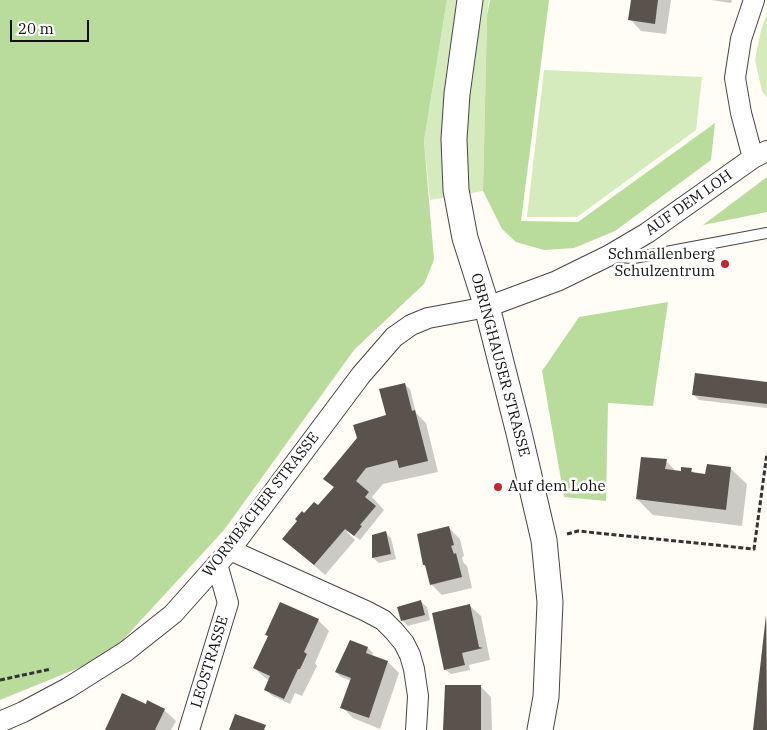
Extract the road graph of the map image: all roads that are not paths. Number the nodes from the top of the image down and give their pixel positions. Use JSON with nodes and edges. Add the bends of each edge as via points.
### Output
{"nodes":[{"id":1,"x":470,"y":0,"type":"edge"},
{"id":2,"x":754,"y":0,"type":"edge"},
{"id":3,"x":760,"y":154,"type":"edge"},
{"id":4,"x":767,"y":233,"type":"edge"},
{"id":5,"x":608,"y":256,"type":"junction"},
{"id":6,"x":487,"y":307,"type":"junction"},
{"id":7,"x":230,"y":550,"type":"junction"},
{"id":8,"x":217,"y":564,"type":"junction"},
{"id":9,"x":0,"y":722,"type":"edge"},
{"id":10,"x":188,"y":730,"type":"edge"},
{"id":11,"x":416,"y":730,"type":"edge"},
{"id":12,"x":540,"y":730,"type":"edge"}],
"edges":[{"from":1,"to":6,"type":"street","name":"OBRINGHAUSER STRASSE","via":[[454,139],[456,190],[465,238]]},
{"from":2,"to":3,"type":"street","name":"AUF DEM LOH","via":[[741,39],[735,78],[741,113]]},
{"from":3,"to":5,"type":"street","name":"AUF DEM LOH","via":[[647,233]]},
{"from":4,"to":5,"type":"lane","via":[[634,258]]},
{"from":5,"to":6,"type":"street","name":"AUF DEM LOH","via":[[557,281]]},
{"from":6,"to":7,"type":"street","name":"WORMBACHER STRASSE","via":[[428,318],[394,337],[360,374]]},
{"from":6,"to":12,"type":"street","name":"OBRINGHAUSER STRASSE","via":[[544,540],[550,602],[546,697]]},
{"from":7,"to":8,"type":"street","name":"WORMBACHER STRASSE"},
{"from":7,"to":11,"type":"street","via":[[383,620],[404,643],[410,655],[418,696]]},
{"from":8,"to":9,"type":"street","name":"WORMBACHER STRASSE","via":[[173,614],[125,652],[68,688]]},
{"from":8,"to":10,"type":"street","name":"LEOSTRASSE","via":[[228,604]]}]}
